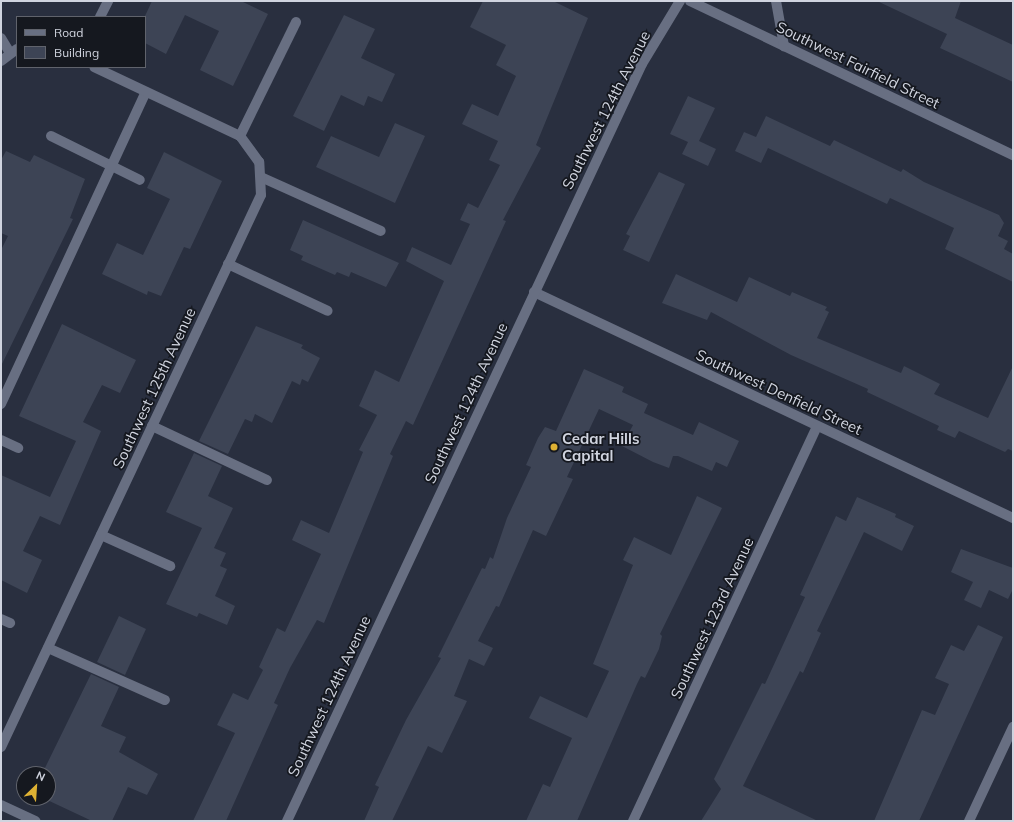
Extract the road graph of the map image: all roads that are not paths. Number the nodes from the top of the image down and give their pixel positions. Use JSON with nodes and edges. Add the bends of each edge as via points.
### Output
{"nodes":[{"id":1,"x":108,"y":1,"type":"edge"},
{"id":2,"x":680,"y":1,"type":"edge"},
{"id":3,"x":690,"y":1,"type":"edge"},
{"id":4,"x":776,"y":1,"type":"edge"},
{"id":5,"x":100,"y":16,"type":"edge"},
{"id":6,"x":296,"y":22,"type":"dead end"},
{"id":7,"x":1,"y":38,"type":"edge"},
{"id":8,"x":784,"y":46,"type":"junction"},
{"id":9,"x":14,"y":51,"type":"edge"},
{"id":10,"x":1,"y":61,"type":"edge"},
{"id":11,"x":96,"y":68,"type":"edge"},
{"id":12,"x":146,"y":92,"type":"junction"},
{"id":13,"x":50,"y":136,"type":"dead end"},
{"id":14,"x":240,"y":136,"type":"junction"},
{"id":15,"x":1013,"y":155,"type":"edge"},
{"id":16,"x":111,"y":166,"type":"junction"},
{"id":17,"x":263,"y":178,"type":"junction"},
{"id":18,"x":140,"y":180,"type":"dead end"},
{"id":19,"x":381,"y":232,"type":"dead end"},
{"id":20,"x":228,"y":264,"type":"junction"},
{"id":21,"x":534,"y":292,"type":"junction"},
{"id":22,"x":328,"y":311,"type":"dead end"},
{"id":23,"x":1,"y":404,"type":"edge"},
{"id":24,"x":152,"y":426,"type":"junction"},
{"id":25,"x":817,"y":427,"type":"junction"},
{"id":26,"x":1,"y":440,"type":"edge"},
{"id":27,"x":18,"y":448,"type":"dead end"},
{"id":28,"x":266,"y":480,"type":"dead end"},
{"id":29,"x":1013,"y":518,"type":"edge"},
{"id":30,"x":101,"y":535,"type":"junction"},
{"id":31,"x":170,"y":566,"type":"dead end"},
{"id":32,"x":48,"y":648,"type":"junction"},
{"id":33,"x":165,"y":700,"type":"dead end"},
{"id":34,"x":1013,"y":727,"type":"edge"},
{"id":35,"x":1,"y":746,"type":"edge"},
{"id":36,"x":1,"y":805,"type":"edge"},
{"id":37,"x":35,"y":821,"type":"edge"},
{"id":38,"x":287,"y":821,"type":"edge"},
{"id":39,"x":634,"y":821,"type":"edge"},
{"id":40,"x":969,"y":821,"type":"edge"}],
"edges":[{"from":1,"to":5,"type":"street"},
{"from":2,"to":21,"type":"street","name":"Southwest 124th Avenue","via":[[642,64]]},
{"from":3,"to":8,"type":"street","name":"Southwest Fairfield Street"},
{"from":4,"to":8,"type":"street"},
{"from":6,"to":14,"type":"street"},
{"from":7,"to":9,"type":"street"},
{"from":8,"to":15,"type":"street","name":"Southwest Fairfield Street"},
{"from":9,"to":10,"type":"street"},
{"from":11,"to":12,"type":"street","name":"Southwest 125th Avenue"},
{"from":12,"to":14,"type":"street","name":"Southwest 125th Avenue"},
{"from":12,"to":16,"type":"street"},
{"from":13,"to":16,"type":"street"},
{"from":14,"to":17,"type":"street","name":"Southwest 125th Avenue","via":[[256,156]]},
{"from":16,"to":18,"type":"street"},
{"from":16,"to":23,"type":"street"},
{"from":17,"to":19,"type":"street"},
{"from":17,"to":20,"type":"street","name":"Southwest 125th Avenue","via":[[261,195]]},
{"from":20,"to":22,"type":"street"},
{"from":20,"to":24,"type":"street","name":"Southwest 125th Avenue"},
{"from":21,"to":25,"type":"street","name":"Southwest Denfield Street"},
{"from":21,"to":38,"type":"street","name":"Southwest 124th Avenue"},
{"from":24,"to":28,"type":"street"},
{"from":24,"to":30,"type":"street","name":"Southwest 125th Avenue"},
{"from":25,"to":29,"type":"street","name":"Southwest Denfield Street"},
{"from":25,"to":39,"type":"street","name":"Southwest 123rd Avenue"},
{"from":26,"to":27,"type":"street"},
{"from":30,"to":31,"type":"street"},
{"from":30,"to":32,"type":"street","name":"Southwest 125th Avenue"},
{"from":32,"to":33,"type":"street"},
{"from":32,"to":35,"type":"street","name":"Southwest 125th Avenue"},
{"from":34,"to":40,"type":"street"},
{"from":36,"to":37,"type":"street"}]}
